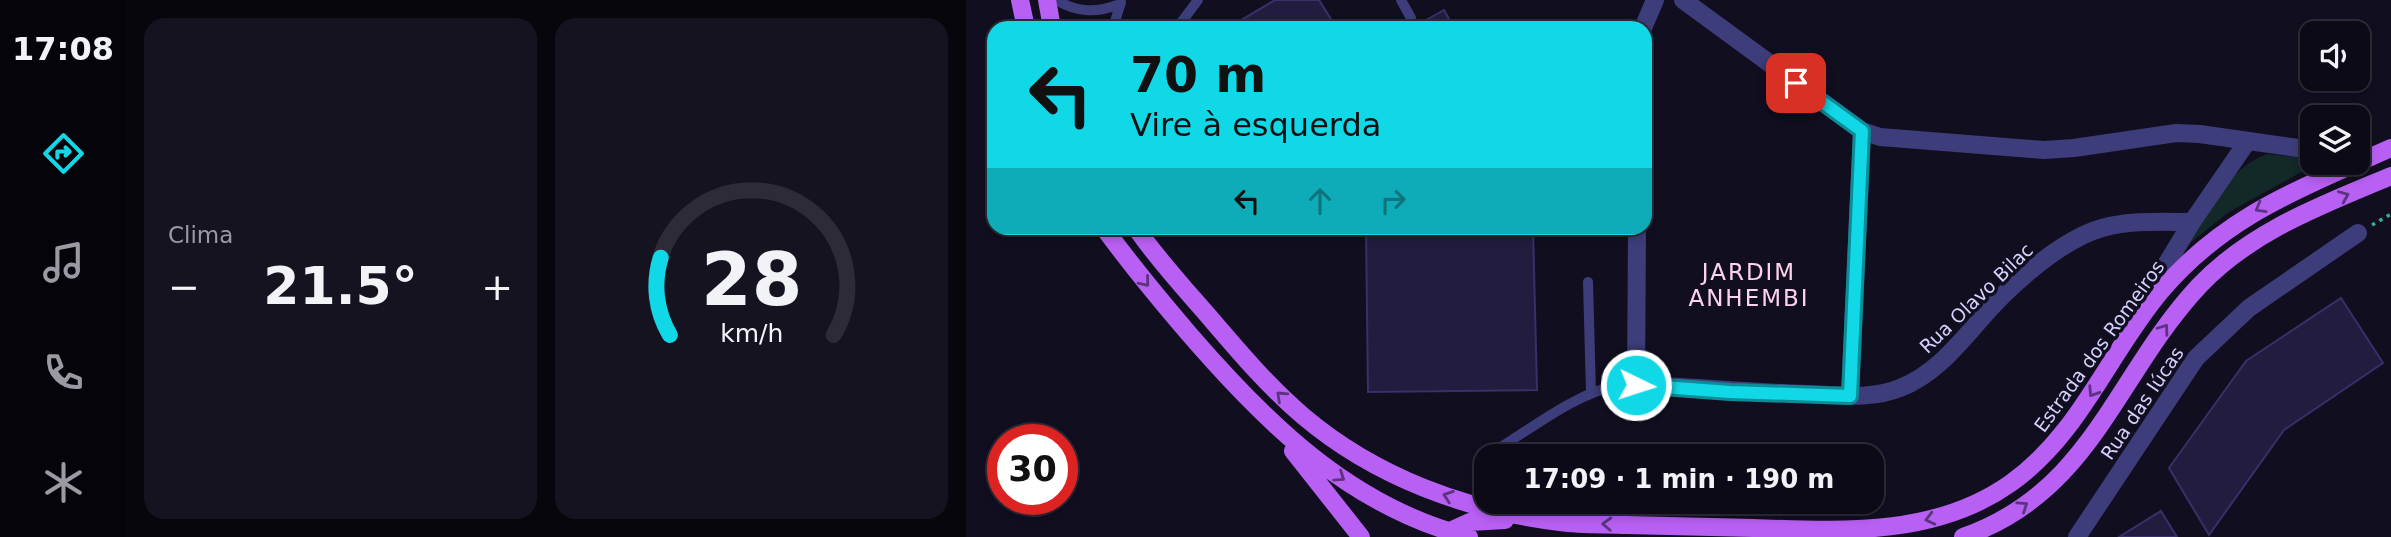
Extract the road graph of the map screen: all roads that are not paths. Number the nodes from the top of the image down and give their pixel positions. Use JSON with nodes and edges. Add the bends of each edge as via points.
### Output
{"nodes":[{"id":1,"x":1020,"y":0,"type":"edge"},
{"id":2,"x":1047,"y":0,"type":"edge"},
{"id":3,"x":1056,"y":0,"type":"edge"},
{"id":4,"x":1198,"y":0,"type":"edge"},
{"id":5,"x":1401,"y":0,"type":"edge"},
{"id":6,"x":1655,"y":0,"type":"edge"},
{"id":7,"x":1683,"y":0,"type":"edge"},
{"id":8,"x":1121,"y":2,"type":"edge"},
{"id":9,"x":1411,"y":18,"type":"dead end"},
{"id":10,"x":1024,"y":21,"type":"edge"},
{"id":11,"x":1051,"y":21,"type":"edge"},
{"id":12,"x":1115,"y":21,"type":"edge"},
{"id":13,"x":1182,"y":21,"type":"edge"},
{"id":14,"x":1646,"y":21,"type":"edge"},
{"id":15,"x":1862,"y":131,"type":"junction"},
{"id":16,"x":2247,"y":142,"type":"junction"},
{"id":17,"x":2391,"y":148,"type":"edge"},
{"id":18,"x":2300,"y":149,"type":"edge"},
{"id":19,"x":2370,"y":156,"type":"edge"},
{"id":20,"x":2328,"y":175,"type":"edge"},
{"id":21,"x":2391,"y":176,"type":"edge"},
{"id":22,"x":2192,"y":222,"type":"junction"},
{"id":23,"x":2358,"y":233,"type":"dead end"},
{"id":24,"x":1109,"y":235,"type":"edge"},
{"id":25,"x":1141,"y":235,"type":"edge"},
{"id":26,"x":1637,"y":235,"type":"edge"},
{"id":27,"x":1588,"y":282,"type":"dead end"},
{"id":28,"x":2140,"y":320,"type":"junction"},
{"id":29,"x":1628,"y":384,"type":"junction"},
{"id":30,"x":1591,"y":393,"type":"junction"},
{"id":31,"x":1850,"y":396,"type":"junction"},
{"id":32,"x":1269,"y":421,"type":"junction"},
{"id":33,"x":1506,"y":444,"type":"edge"},
{"id":34,"x":1562,"y":523,"type":"junction"},
{"id":35,"x":1448,"y":531,"type":"junction"},
{"id":36,"x":1361,"y":537,"type":"edge"},
{"id":37,"x":1469,"y":537,"type":"edge"},
{"id":38,"x":1963,"y":537,"type":"edge"},
{"id":39,"x":2077,"y":537,"type":"edge"}],
"edges":[{"from":1,"to":10,"type":"main road"},
{"from":2,"to":11,"type":"main road"},
{"from":3,"to":8,"type":"lane","via":[[1089,11]]},
{"from":4,"to":13,"type":"lane"},
{"from":5,"to":9,"type":"lane"},
{"from":6,"to":14,"type":"street"},
{"from":7,"to":15,"type":"street"},
{"from":8,"to":12,"type":"lane"},
{"from":15,"to":16,"type":"street","via":[[1901,140],[2044,150],[2176,133]]},
{"from":15,"to":31,"type":"street"},
{"from":16,"to":18,"type":"street"},
{"from":16,"to":22,"type":"street"},
{"from":17,"to":19,"type":"main road","name":"Estrada dos Romeiros"},
{"from":20,"to":28,"type":"main road","name":"Estrada dos Romeiros","one_way":true,"via":[[2275,200],[2208,244]]},
{"from":38,"to":21,"type":"main road","one_way":true,"via":[[2024,506],[2068,468],[2179,308],[2224,262],[2277,226]]},
{"from":22,"to":28,"type":"street"},
{"from":22,"to":31,"type":"street","name":"Rua Olavo Bilac","via":[[2121,224],[2085,234],[2051,255],[2002,297],[1918,380],[1879,394]]},
{"from":23,"to":39,"type":"street","name":"Rua das Iúcas","via":[[2249,308],[2196,358]]},
{"from":24,"to":32,"type":"main road","one_way":true,"via":[[1146,284]]},
{"from":34,"to":25,"type":"main road","name":"Estrada dos Romeiros","one_way":true,"via":[[1499,511],[1428,489],[1395,476],[1334,440],[1254,368]]},
{"from":26,"to":29,"type":"street"},
{"from":27,"to":30,"type":"lane"},
{"from":28,"to":34,"type":"main road","name":"Estrada dos Romeiros","one_way":true,"via":[[2082,409],[2049,450],[2009,484],[1963,509],[1912,524],[1851,529]]},
{"from":29,"to":30,"type":"lane"},
{"from":29,"to":31,"type":"street","name":"Rua Olavo Bilac"},
{"from":30,"to":33,"type":"lane"},
{"from":32,"to":35,"type":"main road","one_way":true,"via":[[1362,492]]},
{"from":32,"to":36,"type":"main road"},
{"from":34,"to":35,"type":"main road","via":[[1482,520]]},
{"from":35,"to":37,"type":"main road"}]}
